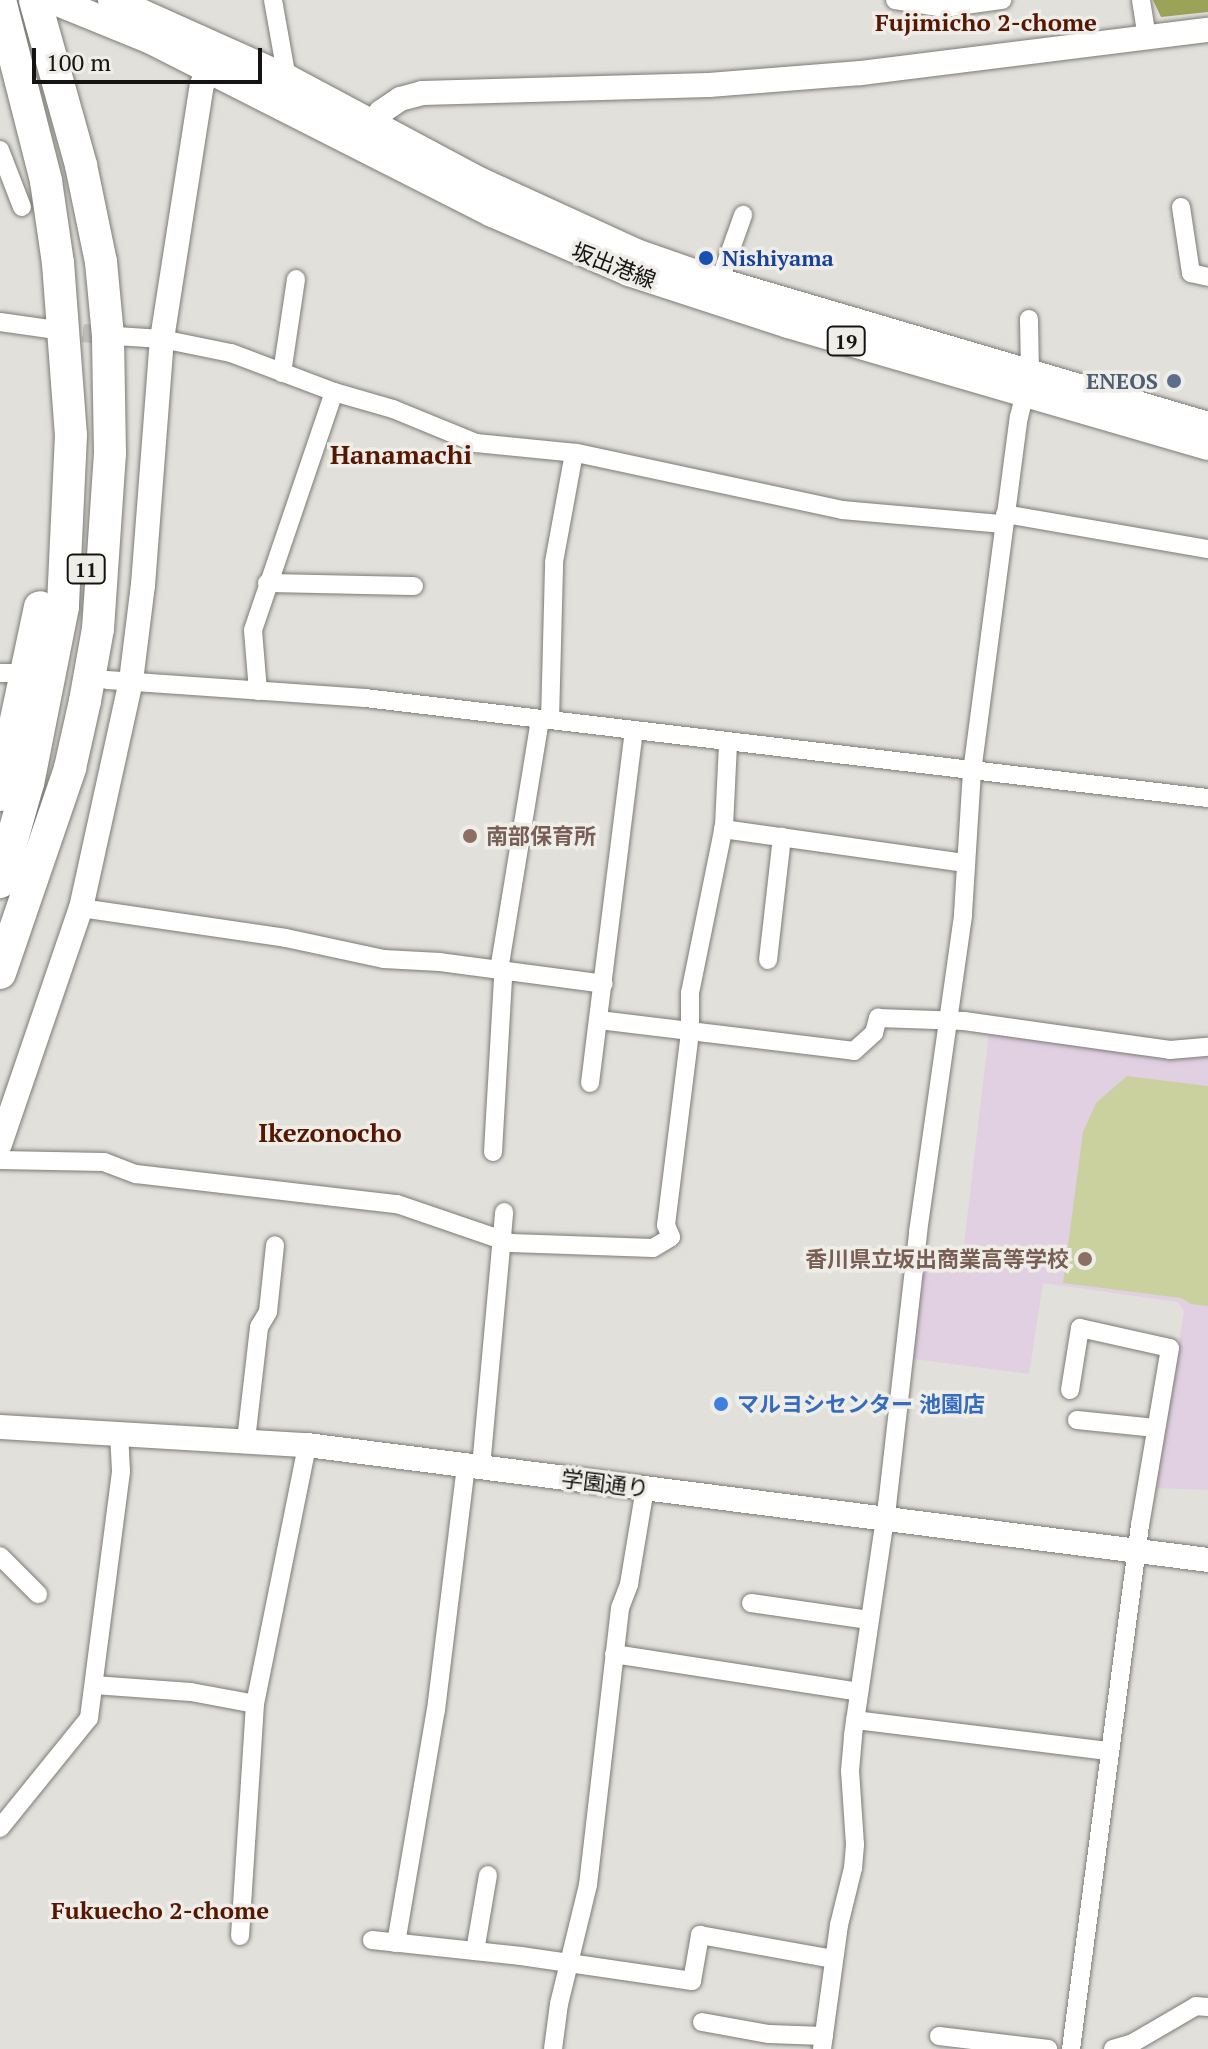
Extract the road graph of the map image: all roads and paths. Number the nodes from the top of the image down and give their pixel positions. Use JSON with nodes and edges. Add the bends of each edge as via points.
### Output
{"nodes":[{"id":1,"x":0,"y":0,"type":"edge"},
{"id":2,"x":19,"y":0,"type":"edge"},
{"id":3,"x":35,"y":0,"type":"edge"},
{"id":4,"x":53,"y":0,"type":"edge"},
{"id":5,"x":112,"y":0,"type":"edge"},
{"id":6,"x":273,"y":0,"type":"edge"},
{"id":7,"x":895,"y":0,"type":"edge"},
{"id":8,"x":1002,"y":0,"type":"edge"},
{"id":9,"x":1141,"y":0,"type":"edge"},
{"id":10,"x":81,"y":11,"type":"junction"},
{"id":11,"x":1208,"y":30,"type":"edge"},
{"id":12,"x":1147,"y":38,"type":"junction"},
{"id":13,"x":50,"y":56,"type":"junction"},
{"id":14,"x":210,"y":58,"type":"junction"},
{"id":15,"x":0,"y":71,"type":"edge"},
{"id":16,"x":288,"y":79,"type":"junction"},
{"id":17,"x":291,"y":112,"type":"junction"},
{"id":18,"x":364,"y":133,"type":"junction"},
{"id":19,"x":0,"y":150,"type":"edge"},
{"id":20,"x":56,"y":179,"type":"junction"},
{"id":21,"x":22,"y":207,"type":"dead end"},
{"id":22,"x":1181,"y":207,"type":"dead end"},
{"id":23,"x":743,"y":215,"type":"dead end"},
{"id":24,"x":1208,"y":277,"type":"edge"},
{"id":25,"x":296,"y":279,"type":"dead end"},
{"id":26,"x":716,"y":292,"type":"junction"},
{"id":27,"x":1029,"y":319,"type":"dead end"},
{"id":28,"x":0,"y":322,"type":"edge"},
{"id":29,"x":51,"y":329,"type":"junction"},
{"id":30,"x":104,"y":335,"type":"junction"},
{"id":31,"x":162,"y":339,"type":"junction"},
{"id":32,"x":282,"y":373,"type":"junction"},
{"id":33,"x":1027,"y":383,"type":"junction"},
{"id":34,"x":334,"y":392,"type":"junction"},
{"id":35,"x":1206,"y":431,"type":"edge"},
{"id":36,"x":574,"y":453,"type":"junction"},
{"id":37,"x":1004,"y":519,"type":"junction"},
{"id":38,"x":1208,"y":549,"type":"edge"},
{"id":39,"x":267,"y":583,"type":"junction"},
{"id":40,"x":414,"y":586,"type":"dead end"},
{"id":41,"x":119,"y":681,"type":"junction"},
{"id":42,"x":258,"y":691,"type":"junction"},
{"id":43,"x":545,"y":720,"type":"junction"},
{"id":44,"x":634,"y":731,"type":"junction"},
{"id":45,"x":728,"y":743,"type":"junction"},
{"id":46,"x":972,"y":772,"type":"junction"},
{"id":47,"x":0,"y":795,"type":"edge"},
{"id":48,"x":1208,"y":798,"type":"edge"},
{"id":49,"x":723,"y":829,"type":"junction"},
{"id":50,"x":782,"y":837,"type":"junction"},
{"id":51,"x":966,"y":863,"type":"junction"},
{"id":52,"x":0,"y":882,"type":"edge"},
{"id":53,"x":81,"y":908,"type":"junction"},
{"id":54,"x":0,"y":951,"type":"edge"},
{"id":55,"x":768,"y":960,"type":"dead end"},
{"id":56,"x":502,"y":971,"type":"junction"},
{"id":57,"x":0,"y":973,"type":"edge"},
{"id":58,"x":604,"y":984,"type":"junction"},
{"id":59,"x":948,"y":1019,"type":"junction"},
{"id":60,"x":599,"y":1020,"type":"junction"},
{"id":61,"x":690,"y":1031,"type":"junction"},
{"id":62,"x":1208,"y":1047,"type":"edge"},
{"id":63,"x":590,"y":1083,"type":"dead end"},
{"id":64,"x":0,"y":1144,"type":"edge"},
{"id":65,"x":493,"y":1152,"type":"dead end"},
{"id":66,"x":0,"y":1160,"type":"edge"},
{"id":67,"x":504,"y":1212,"type":"dead end"},
{"id":68,"x":502,"y":1240,"type":"junction"},
{"id":69,"x":275,"y":1245,"type":"dead end"},
{"id":70,"x":1070,"y":1390,"type":"dead end"},
{"id":71,"x":1077,"y":1420,"type":"dead end"},
{"id":72,"x":0,"y":1427,"type":"edge"},
{"id":73,"x":1156,"y":1428,"type":"junction"},
{"id":74,"x":119,"y":1434,"type":"junction"},
{"id":75,"x":246,"y":1440,"type":"junction"},
{"id":76,"x":307,"y":1445,"type":"junction"},
{"id":77,"x":474,"y":1466,"type":"junction"},
{"id":78,"x":645,"y":1488,"type":"junction"},
{"id":79,"x":885,"y":1518,"type":"junction"},
{"id":80,"x":1137,"y":1550,"type":"junction"},
{"id":81,"x":1208,"y":1560,"type":"edge"},
{"id":82,"x":4,"y":1569,"type":"edge"},
{"id":83,"x":38,"y":1594,"type":"dead end"},
{"id":84,"x":751,"y":1603,"type":"dead end"},
{"id":85,"x":869,"y":1620,"type":"junction"},
{"id":86,"x":614,"y":1654,"type":"junction"},
{"id":87,"x":94,"y":1685,"type":"junction"},
{"id":88,"x":859,"y":1692,"type":"junction"},
{"id":89,"x":255,"y":1704,"type":"junction"},
{"id":90,"x":855,"y":1720,"type":"junction"},
{"id":91,"x":1109,"y":1751,"type":"junction"},
{"id":92,"x":0,"y":1828,"type":"edge"},
{"id":93,"x":488,"y":1875,"type":"dead end"},
{"id":94,"x":240,"y":1936,"type":"dead end"},
{"id":95,"x":372,"y":1940,"type":"dead end"},
{"id":96,"x":396,"y":1943,"type":"junction"},
{"id":97,"x":475,"y":1951,"type":"junction"},
{"id":98,"x":834,"y":1959,"type":"junction"},
{"id":99,"x":569,"y":1963,"type":"junction"},
{"id":100,"x":1208,"y":2007,"type":"edge"},
{"id":101,"x":702,"y":2022,"type":"dead end"},
{"id":102,"x":939,"y":2036,"type":"dead end"},
{"id":103,"x":823,"y":2043,"type":"edge"},
{"id":104,"x":553,"y":2049,"type":"edge"},
{"id":105,"x":1048,"y":2049,"type":"edge"},
{"id":106,"x":1071,"y":2049,"type":"edge"},
{"id":107,"x":1113,"y":2049,"type":"edge"}],
"edges":[{"from":1,"to":20,"type":"highway","number":"11"},
{"from":2,"to":20,"type":"highway","number":"11"},
{"from":3,"to":13,"type":"highway"},
{"from":4,"to":10,"type":"main road","name":"坂出港線","number":"19"},
{"from":5,"to":14,"type":"main road","name":"坂出港線","number":"19"},
{"from":6,"to":16,"type":"street"},
{"from":7,"to":8,"type":"street","via":[[944,8]]},
{"from":9,"to":12,"type":"street"},
{"from":10,"to":13,"type":"main road","via":[[58,24]]},
{"from":10,"to":14,"type":"main road","name":"坂出港線","number":"19"},
{"from":11,"to":12,"type":"street"},
{"from":12,"to":18,"type":"street","via":[[861,73],[709,85],[422,93],[400,99]]},
{"from":13,"to":30,"type":"highway","via":[[101,262]]},
{"from":14,"to":16,"type":"main road","name":"坂出港線","number":"19"},
{"from":14,"to":17,"type":"main road","name":"坂出港線","number":"19"},
{"from":14,"to":31,"type":"street"},
{"from":15,"to":29,"type":"highway","via":[[18,136]]},
{"from":16,"to":17,"type":"street"},
{"from":16,"to":18,"type":"main road","name":"坂出港線","number":"19"},
{"from":17,"to":18,"type":"main road","name":"坂出港線","number":"19"},
{"from":18,"to":26,"type":"main road","name":"坂出港線","number":"19","via":[[555,243]]},
{"from":19,"to":21,"type":"street"},
{"from":20,"to":52,"type":"highway","number":"11","via":[[71,435],[63,607],[28,783]]},
{"from":20,"to":54,"type":"highway","number":"11","via":[[89,350],[90,521],[69,702]]},
{"from":22,"to":24,"type":"street","via":[[1191,273]]},
{"from":23,"to":26,"type":"street"},
{"from":25,"to":32,"type":"street"},
{"from":26,"to":33,"type":"main road","name":"坂出港線","number":"19"},
{"from":27,"to":33,"type":"street"},
{"from":28,"to":29,"type":"street"},
{"from":29,"to":47,"type":"highway","via":[[49,533],[36,632]]},
{"from":30,"to":31,"type":"street"},
{"from":30,"to":57,"type":"highway","via":[[110,453],[98,629],[70,768]]},
{"from":31,"to":32,"type":"street","via":[[231,353]]},
{"from":31,"to":41,"type":"street","via":[[143,585]]},
{"from":32,"to":34,"type":"street"},
{"from":33,"to":35,"type":"main road","name":"坂出港線","number":"19"},
{"from":33,"to":37,"type":"street"},
{"from":34,"to":36,"type":"street","via":[[476,443]]},
{"from":34,"to":39,"type":"street"},
{"from":36,"to":37,"type":"street","via":[[842,510]]},
{"from":36,"to":43,"type":"street","via":[[554,562]]},
{"from":37,"to":38,"type":"street"},
{"from":37,"to":46,"type":"street"},
{"from":39,"to":40,"type":"street"},
{"from":39,"to":42,"type":"street","via":[[253,630]]},
{"from":41,"to":42,"type":"street"},
{"from":41,"to":53,"type":"street"},
{"from":42,"to":43,"type":"street"},
{"from":43,"to":44,"type":"street"},
{"from":43,"to":56,"type":"street"},
{"from":44,"to":45,"type":"street"},
{"from":44,"to":58,"type":"street"},
{"from":45,"to":46,"type":"street"},
{"from":45,"to":49,"type":"street"},
{"from":46,"to":48,"type":"street"},
{"from":46,"to":51,"type":"street"},
{"from":49,"to":50,"type":"street"},
{"from":49,"to":61,"type":"street","via":[[690,993]]},
{"from":50,"to":51,"type":"street"},
{"from":50,"to":55,"type":"street"},
{"from":51,"to":59,"type":"street"},
{"from":53,"to":56,"type":"street","via":[[286,938],[384,959]]},
{"from":53,"to":64,"type":"street"},
{"from":56,"to":58,"type":"street"},
{"from":56,"to":65,"type":"street"},
{"from":58,"to":60,"type":"street"},
{"from":59,"to":61,"type":"street","via":[[878,1018],[874,1033],[854,1051]]},
{"from":59,"to":62,"type":"street","via":[[1142,1047]]},
{"from":59,"to":79,"type":"street"},
{"from":60,"to":61,"type":"street"},
{"from":60,"to":63,"type":"street"},
{"from":61,"to":68,"type":"street","via":[[666,1225],[671,1237],[653,1248],[630,1249]]},
{"from":66,"to":68,"type":"street","via":[[104,1162],[136,1174],[397,1204]]},
{"from":67,"to":68,"type":"street"},
{"from":68,"to":77,"type":"street"},
{"from":69,"to":75,"type":"street"},
{"from":70,"to":73,"type":"street","via":[[1080,1328],[1170,1348]]},
{"from":71,"to":73,"type":"street"},
{"from":72,"to":74,"type":"street","name":"学園通り"},
{"from":73,"to":80,"type":"street"},
{"from":74,"to":75,"type":"street","name":"学園通り"},
{"from":74,"to":87,"type":"street","via":[[121,1471]]},
{"from":75,"to":76,"type":"street","name":"学園通り"},
{"from":76,"to":77,"type":"street","name":"学園通り"},
{"from":76,"to":89,"type":"street"},
{"from":77,"to":78,"type":"street","name":"学園通り"},
{"from":77,"to":96,"type":"street"},
{"from":78,"to":79,"type":"street","name":"学園通り"},
{"from":78,"to":86,"type":"street"},
{"from":79,"to":80,"type":"street","name":"学園通り"},
{"from":79,"to":85,"type":"street"},
{"from":80,"to":81,"type":"street","name":"学園通り"},
{"from":80,"to":91,"type":"street"},
{"from":82,"to":83,"type":"street"},
{"from":84,"to":85,"type":"street"},
{"from":85,"to":88,"type":"street"},
{"from":86,"to":88,"type":"street"},
{"from":86,"to":99,"type":"street","via":[[588,1885]]},
{"from":87,"to":89,"type":"street","via":[[191,1692]]},
{"from":87,"to":92,"type":"street","via":[[89,1718]]},
{"from":88,"to":90,"type":"street"},
{"from":89,"to":94,"type":"street"},
{"from":90,"to":91,"type":"street"},
{"from":90,"to":98,"type":"street","via":[[850,1771],[855,1844]]},
{"from":91,"to":106,"type":"street"},
{"from":93,"to":97,"type":"street"},
{"from":95,"to":96,"type":"street"},
{"from":96,"to":97,"type":"street"},
{"from":97,"to":99,"type":"street"},
{"from":98,"to":99,"type":"street","via":[[700,1935],[692,1981]]},
{"from":98,"to":103,"type":"street"},
{"from":99,"to":104,"type":"street"},
{"from":100,"to":107,"type":"street","via":[[1196,2006]]},
{"from":101,"to":103,"type":"street"},
{"from":102,"to":105,"type":"street"}]}
